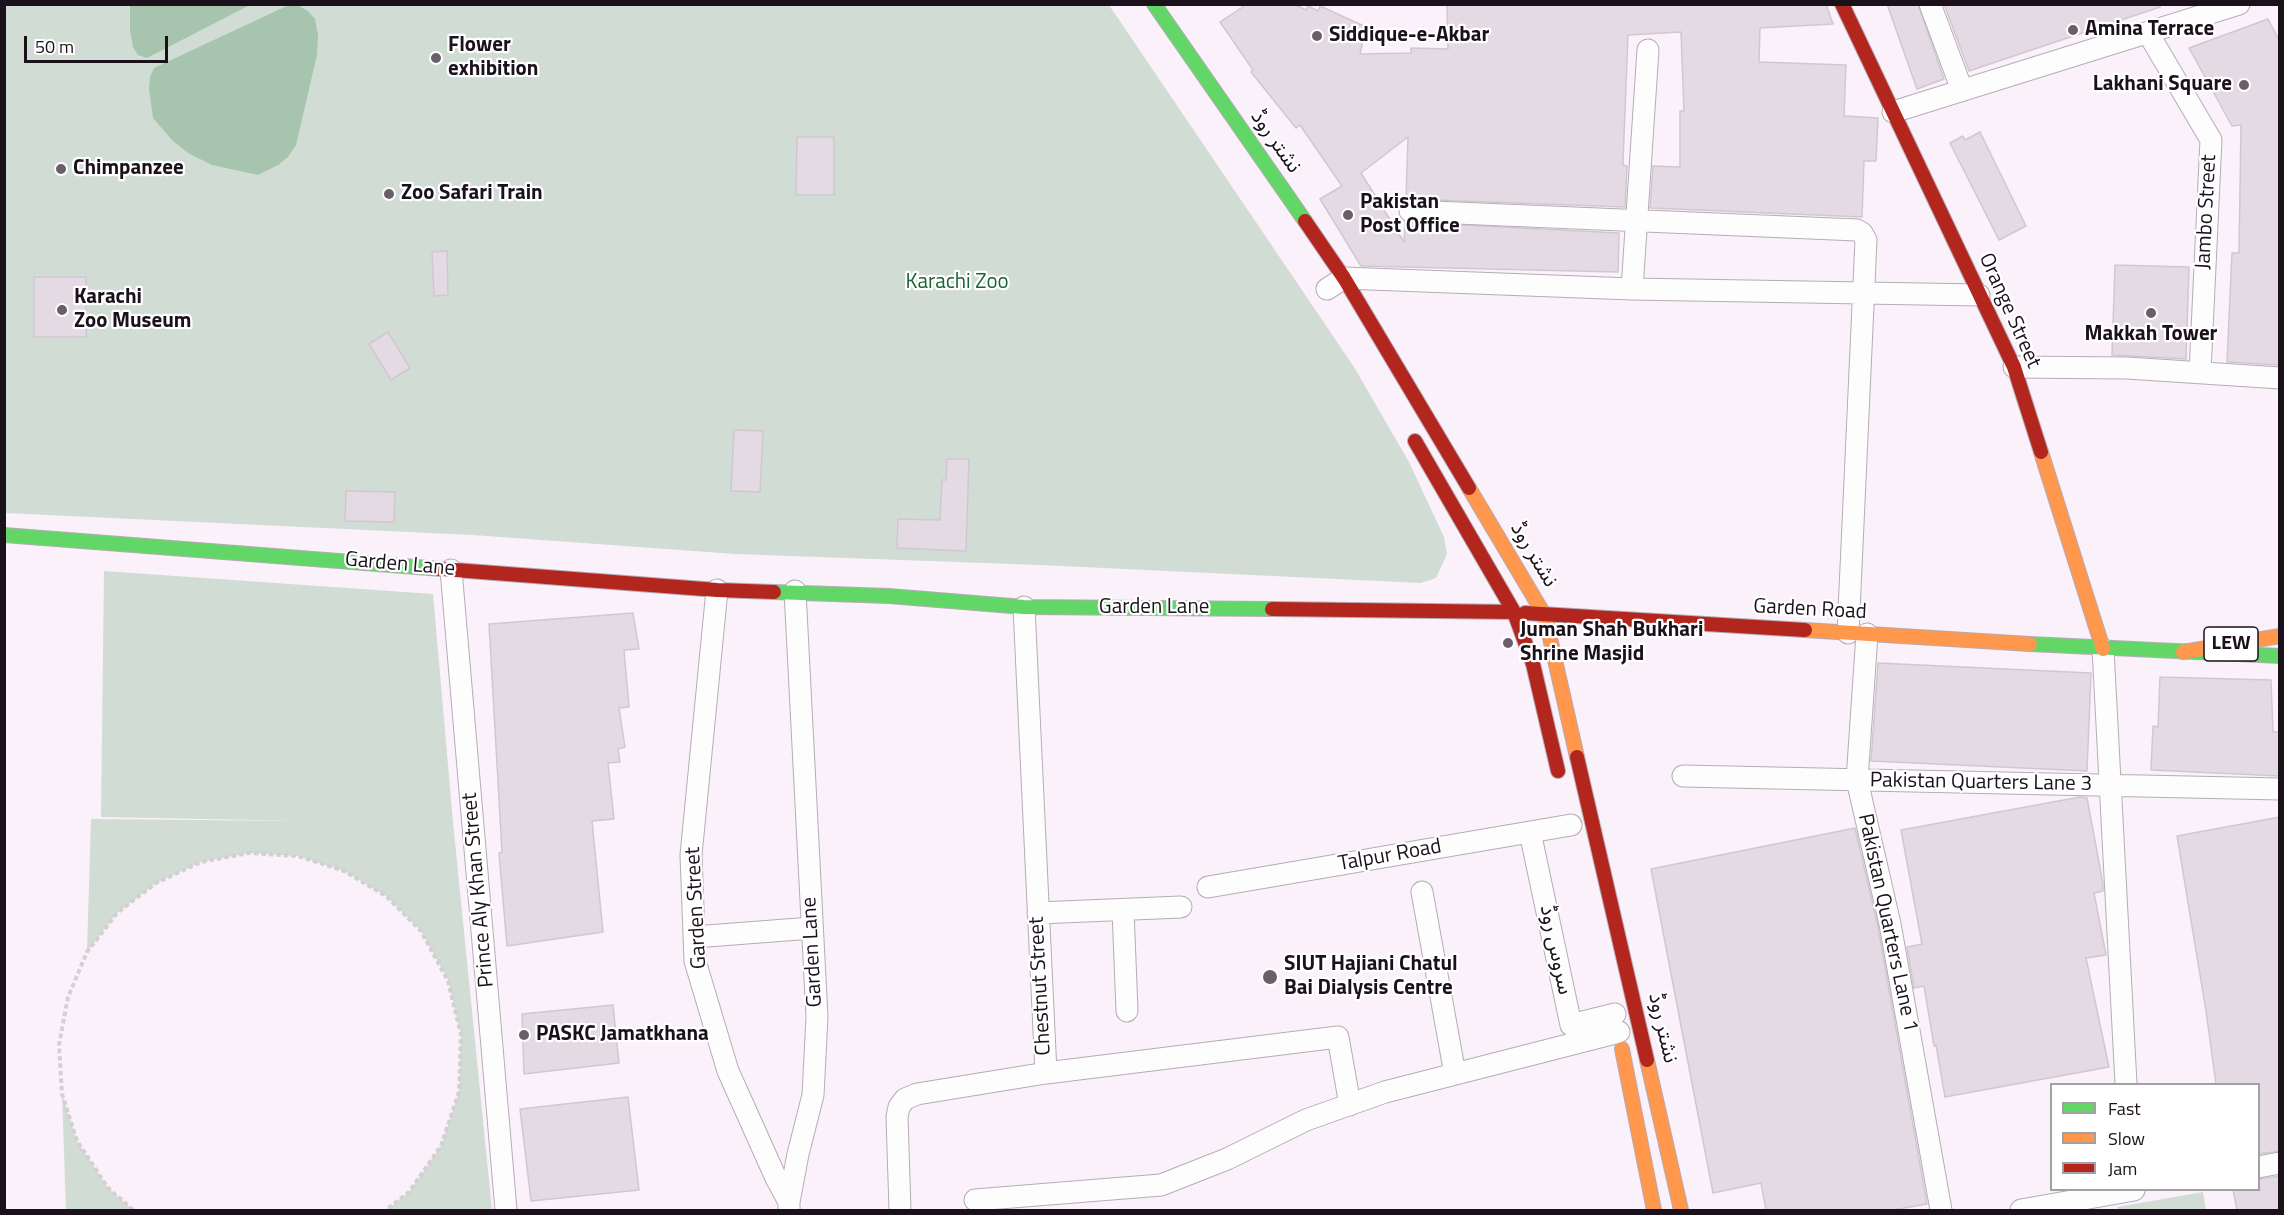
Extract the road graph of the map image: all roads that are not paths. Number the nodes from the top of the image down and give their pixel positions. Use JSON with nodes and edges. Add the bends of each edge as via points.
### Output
{"nodes":[{"id":1,"x":1143,"y":4,"type":"edge"},
{"id":2,"x":1155,"y":4,"type":"edge"},
{"id":3,"x":1842,"y":4,"type":"edge"},
{"id":4,"x":1930,"y":4,"type":"edge"},
{"id":5,"x":2239,"y":4,"type":"edge"},
{"id":6,"x":2148,"y":33,"type":"junction"},
{"id":7,"x":1648,"y":50,"type":"dead end"},
{"id":8,"x":1962,"y":90,"type":"junction"},
{"id":9,"x":1893,"y":112,"type":"junction"},
{"id":10,"x":1222,"y":125,"type":"dead end"},
{"id":11,"x":1410,"y":211,"type":"dead end"},
{"id":12,"x":1637,"y":219,"type":"junction"},
{"id":13,"x":1331,"y":286,"type":"junction"},
{"id":14,"x":1632,"y":289,"type":"junction"},
{"id":15,"x":1862,"y":294,"type":"junction"},
{"id":16,"x":1979,"y":295,"type":"junction"},
{"id":17,"x":2014,"y":367,"type":"junction"},
{"id":18,"x":2200,"y":372,"type":"junction"},
{"id":19,"x":2280,"y":378,"type":"edge"},
{"id":20,"x":1408,"y":430,"type":"dead end"},
{"id":21,"x":4,"y":535,"type":"edge"},
{"id":22,"x":451,"y":570,"type":"junction"},
{"id":23,"x":717,"y":590,"type":"junction"},
{"id":24,"x":795,"y":591,"type":"junction"},
{"id":25,"x":1024,"y":607,"type":"junction"},
{"id":26,"x":1514,"y":612,"type":"junction"},
{"id":27,"x":1545,"y":616,"type":"junction"},
{"id":28,"x":1858,"y":634,"type":"junction"},
{"id":29,"x":2280,"y":636,"type":"edge"},
{"id":30,"x":2103,"y":649,"type":"junction"},
{"id":31,"x":2183,"y":652,"type":"junction"},
{"id":32,"x":2280,"y":656,"type":"edge"},
{"id":33,"x":1683,"y":776,"type":"dead end"},
{"id":34,"x":1857,"y":780,"type":"junction"},
{"id":35,"x":1561,"y":784,"type":"dead end"},
{"id":36,"x":2109,"y":786,"type":"junction"},
{"id":37,"x":2280,"y":789,"type":"edge"},
{"id":38,"x":1571,"y":825,"type":"dead end"},
{"id":39,"x":1530,"y":832,"type":"junction"},
{"id":40,"x":1208,"y":887,"type":"dead end"},
{"id":41,"x":1422,"y":892,"type":"dead end"},
{"id":42,"x":1181,"y":907,"type":"dead end"},
{"id":43,"x":1123,"y":910,"type":"junction"},
{"id":44,"x":1038,"y":913,"type":"junction"},
{"id":45,"x":812,"y":928,"type":"junction"},
{"id":46,"x":694,"y":937,"type":"junction"},
{"id":47,"x":1127,"y":1011,"type":"dead end"},
{"id":48,"x":1615,"y":1016,"type":"junction"},
{"id":49,"x":1046,"y":1073,"type":"junction"},
{"id":50,"x":1455,"y":1074,"type":"junction"},
{"id":51,"x":2126,"y":1083,"type":"edge"},
{"id":52,"x":1350,"y":1105,"type":"junction"},
{"id":53,"x":2280,"y":1163,"type":"edge"},
{"id":54,"x":2260,"y":1167,"type":"edge"},
{"id":55,"x":2128,"y":1191,"type":"edge"},
{"id":56,"x":975,"y":1200,"type":"dead end"},
{"id":57,"x":789,"y":1206,"type":"edge"},
{"id":58,"x":506,"y":1210,"type":"edge"},
{"id":59,"x":900,"y":1210,"type":"edge"},
{"id":60,"x":1654,"y":1210,"type":"edge"},
{"id":61,"x":1681,"y":1210,"type":"edge"},
{"id":62,"x":1941,"y":1210,"type":"edge"},
{"id":63,"x":2020,"y":1210,"type":"edge"}],
"edges":[{"from":1,"to":10,"type":"main road","name":"نشتر روڈ"},
{"from":2,"to":13,"type":"main road","name":"نشتر روڈ"},
{"from":3,"to":9,"type":"main road","name":"Orange Street"},
{"from":4,"to":8,"type":"street"},
{"from":5,"to":6,"type":"street"},
{"from":6,"to":8,"type":"street"},
{"from":6,"to":18,"type":"street","name":"Jambo Street","via":[[2211,140]]},
{"from":7,"to":12,"type":"street"},
{"from":8,"to":9,"type":"street"},
{"from":9,"to":16,"type":"main road","name":"Orange Street"},
{"from":11,"to":12,"type":"street","name":"Pakistan Quarters Lane 1"},
{"from":12,"to":14,"type":"street"},
{"from":12,"to":15,"type":"street","name":"Pakistan Quarters Lane 1","via":[[1857,230],[1866,240]]},
{"from":13,"to":14,"type":"street"},
{"from":13,"to":27,"type":"main road","name":"نشتر روڈ"},
{"from":14,"to":15,"type":"street"},
{"from":15,"to":16,"type":"street"},
{"from":15,"to":28,"type":"street","name":"Pakistan Quarters Lane 1"},
{"from":16,"to":17,"type":"main road","name":"Orange Street"},
{"from":17,"to":18,"type":"street"},
{"from":17,"to":30,"type":"main road","name":"Orange Street"},
{"from":18,"to":19,"type":"street"},
{"from":20,"to":26,"type":"main road"},
{"from":21,"to":22,"type":"main road","name":"Garden Lane"},
{"from":22,"to":23,"type":"main road","name":"Garden Lane"},
{"from":22,"to":58,"type":"street","name":"Prince Aly Khan Street"},
{"from":23,"to":24,"type":"main road","name":"Garden Lane"},
{"from":23,"to":46,"type":"street","name":"Garden Street","via":[[691,855]]},
{"from":24,"to":25,"type":"main road","name":"Garden Lane"},
{"from":24,"to":45,"type":"street","name":"Garden Lane"},
{"from":25,"to":26,"type":"main road","name":"Garden Lane"},
{"from":25,"to":44,"type":"street","name":"Chestnut Street"},
{"from":26,"to":27,"type":"main road","name":"Garden Road"},
{"from":26,"to":35,"type":"main road","via":[[1533,664]]},
{"from":27,"to":28,"type":"main road","name":"Garden Road"},
{"from":27,"to":61,"type":"main road","name":"نشتر روڈ"},
{"from":28,"to":30,"type":"main road","name":"Garden Road"},
{"from":28,"to":34,"type":"street","name":"Pakistan Quarters Lane 1"},
{"from":29,"to":31,"type":"main road","number":"LEW"},
{"from":30,"to":31,"type":"main road","name":"Garden Road"},
{"from":30,"to":36,"type":"street"},
{"from":31,"to":32,"type":"main road"},
{"from":33,"to":34,"type":"street","name":"Pakistan Quarters Lane 3"},
{"from":34,"to":36,"type":"street","name":"Pakistan Quarters Lane 3"},
{"from":34,"to":62,"type":"street","name":"Pakistan Quarters Lane 1","via":[[1890,924]]},
{"from":36,"to":37,"type":"street","name":"Pakistan Quarters Lane 3"},
{"from":36,"to":51,"type":"street"},
{"from":38,"to":39,"type":"street","name":"Talpur Road"},
{"from":39,"to":40,"type":"street","name":"Talpur Road"},
{"from":39,"to":48,"type":"street","name":"سروس روڈ","via":[[1571,1024]]},
{"from":41,"to":50,"type":"street"},
{"from":42,"to":43,"type":"street"},
{"from":43,"to":44,"type":"street"},
{"from":43,"to":47,"type":"street"},
{"from":44,"to":49,"type":"street","name":"Chestnut Street"},
{"from":45,"to":46,"type":"street"},
{"from":45,"to":57,"type":"street","name":"Garden Lane","via":[[817,1017],[813,1095]]},
{"from":46,"to":57,"type":"street","name":"Garden Street","via":[[695,961],[728,1071]]},
{"from":48,"to":50,"type":"street"},
{"from":48,"to":60,"type":"main road","name":"نشتر روڈ"},
{"from":49,"to":52,"type":"street","name":"Chestnut Street","via":[[1338,1037]]},
{"from":49,"to":59,"type":"street","via":[[905,1099],[897,1117]]},
{"from":50,"to":52,"type":"street"},
{"from":52,"to":56,"type":"street","via":[[1306,1120],[1227,1159],[1161,1185]]},
{"from":53,"to":54,"type":"street"},
{"from":55,"to":63,"type":"street"}]}
